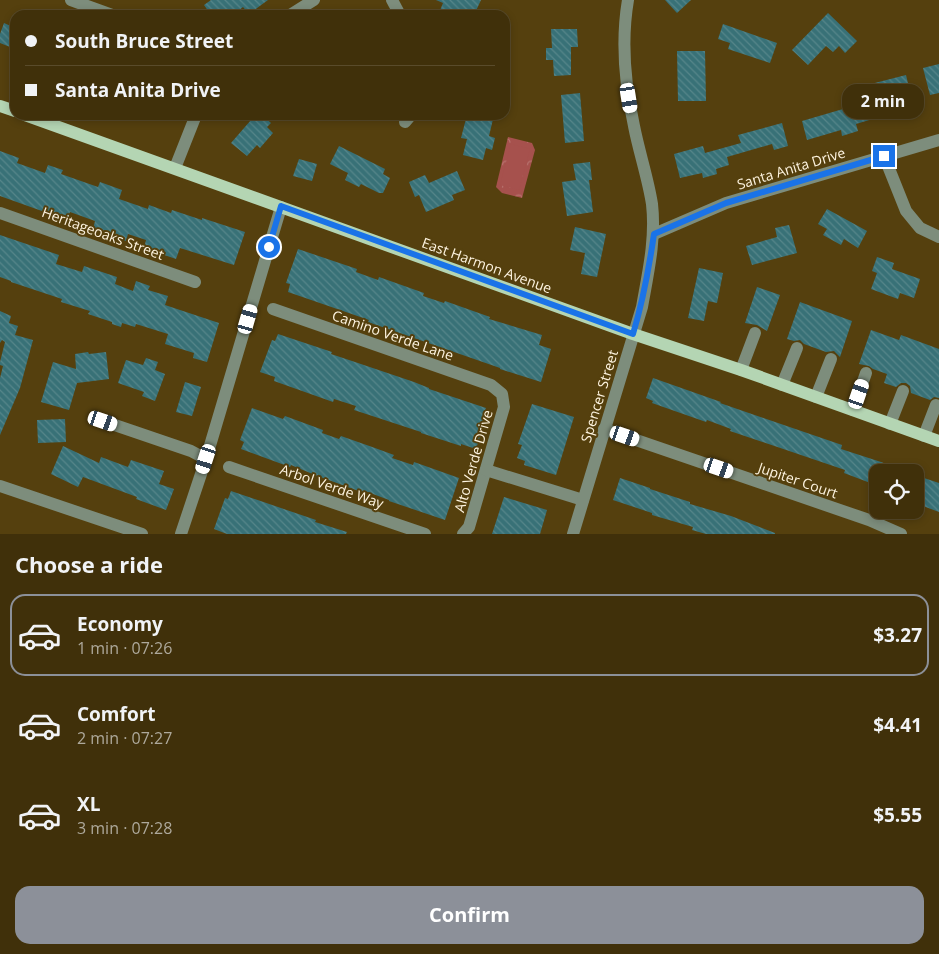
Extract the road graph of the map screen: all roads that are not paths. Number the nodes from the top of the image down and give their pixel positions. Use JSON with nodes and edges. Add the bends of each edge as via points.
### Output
{"nodes":[{"id":1,"x":314,"y":0,"type":"edge"},
{"id":2,"x":628,"y":0,"type":"edge"},
{"id":3,"x":76,"y":1,"type":"edge"},
{"id":4,"x":99,"y":10,"type":"edge"},
{"id":5,"x":298,"y":10,"type":"edge"},
{"id":6,"x":39,"y":120,"type":"edge"},
{"id":7,"x":194,"y":120,"type":"edge"},
{"id":8,"x":939,"y":140,"type":"edge"},
{"id":9,"x":884,"y":156,"type":"junction"},
{"id":10,"x":175,"y":168,"type":"junction"},
{"id":11,"x":281,"y":206,"type":"junction"},
{"id":12,"x":0,"y":213,"type":"edge"},
{"id":13,"x":654,"y":234,"type":"junction"},
{"id":14,"x":939,"y":236,"type":"edge"},
{"id":15,"x":195,"y":282,"type":"dead end"},
{"id":16,"x":273,"y":309,"type":"dead end"},
{"id":17,"x":755,"y":333,"type":"dead end"},
{"id":18,"x":633,"y":334,"type":"junction"},
{"id":19,"x":797,"y":348,"type":"dead end"},
{"id":20,"x":831,"y":359,"type":"dead end"},
{"id":21,"x":741,"y":370,"type":"junction"},
{"id":22,"x":866,"y":373,"type":"dead end"},
{"id":23,"x":782,"y":385,"type":"junction"},
{"id":24,"x":903,"y":391,"type":"dead end"},
{"id":25,"x":502,"y":394,"type":"joint"},
{"id":26,"x":816,"y":397,"type":"junction"},
{"id":27,"x":936,"y":405,"type":"dead end"},
{"id":28,"x":853,"y":410,"type":"junction"},
{"id":29,"x":103,"y":421,"type":"dead end"},
{"id":30,"x":890,"y":424,"type":"junction"},
{"id":31,"x":604,"y":429,"type":"junction"},
{"id":32,"x":924,"y":436,"type":"junction"},
{"id":33,"x":939,"y":441,"type":"edge"},
{"id":34,"x":206,"y":459,"type":"junction"},
{"id":35,"x":229,"y":467,"type":"dead end"},
{"id":36,"x":486,"y":470,"type":"junction"},
{"id":37,"x":0,"y":486,"type":"edge"},
{"id":38,"x":583,"y":500,"type":"junction"},
{"id":39,"x":142,"y":534,"type":"edge"},
{"id":40,"x":181,"y":534,"type":"edge"},
{"id":41,"x":425,"y":534,"type":"edge"},
{"id":42,"x":463,"y":534,"type":"edge"},
{"id":43,"x":573,"y":534,"type":"edge"},
{"id":44,"x":901,"y":534,"type":"edge"}],
"edges":[{"from":1,"to":5,"type":"street"},
{"from":2,"to":13,"type":"street","name":"Spencer Street","via":[[626,75],[633,124],[652,203]]},
{"from":3,"to":4,"type":"street"},
{"from":6,"to":10,"type":"main road","name":"East Harmon Avenue"},
{"from":7,"to":10,"type":"street"},
{"from":8,"to":9,"type":"street","name":"Santa Anita Drive"},
{"from":9,"to":13,"type":"street","name":"Santa Anita Drive","via":[[726,203]]},
{"from":9,"to":14,"type":"street","via":[[906,211],[920,228]]},
{"from":10,"to":11,"type":"main road","name":"East Harmon Avenue"},
{"from":11,"to":18,"type":"main road","name":"East Harmon Avenue"},
{"from":11,"to":34,"type":"street"},
{"from":12,"to":15,"type":"street","name":"Heritageoaks Street"},
{"from":13,"to":18,"type":"street","name":"Spencer Street","via":[[642,307]]},
{"from":16,"to":25,"type":"street","name":"Camino Verde Lane","via":[[491,385]]},
{"from":17,"to":21,"type":"street"},
{"from":18,"to":21,"type":"main road","name":"East Harmon Avenue"},
{"from":18,"to":31,"type":"street","name":"Spencer Street"},
{"from":19,"to":23,"type":"street"},
{"from":20,"to":26,"type":"street"},
{"from":21,"to":23,"type":"main road","name":"East Harmon Avenue"},
{"from":22,"to":28,"type":"street"},
{"from":23,"to":26,"type":"main road","name":"East Harmon Avenue"},
{"from":24,"to":30,"type":"street"},
{"from":25,"to":36,"type":"street","name":"Alto Verde Drive","via":[[504,407]]},
{"from":26,"to":28,"type":"main road","name":"East Harmon Avenue"},
{"from":27,"to":32,"type":"street"},
{"from":28,"to":30,"type":"main road","name":"East Harmon Avenue"},
{"from":29,"to":34,"type":"street"},
{"from":30,"to":32,"type":"main road","name":"East Harmon Avenue"},
{"from":31,"to":38,"type":"street","name":"Spencer Street"},
{"from":31,"to":44,"type":"street","name":"Jupiter Court","via":[[869,520]]},
{"from":32,"to":33,"type":"main road","name":"East Harmon Avenue"},
{"from":34,"to":40,"type":"street"},
{"from":35,"to":41,"type":"street","name":"Arbol Verde Way"},
{"from":36,"to":38,"type":"street"},
{"from":36,"to":42,"type":"street","name":"Alto Verde Drive","via":[[469,527]]},
{"from":37,"to":39,"type":"street"},
{"from":38,"to":43,"type":"street","name":"Spencer Street"}]}
